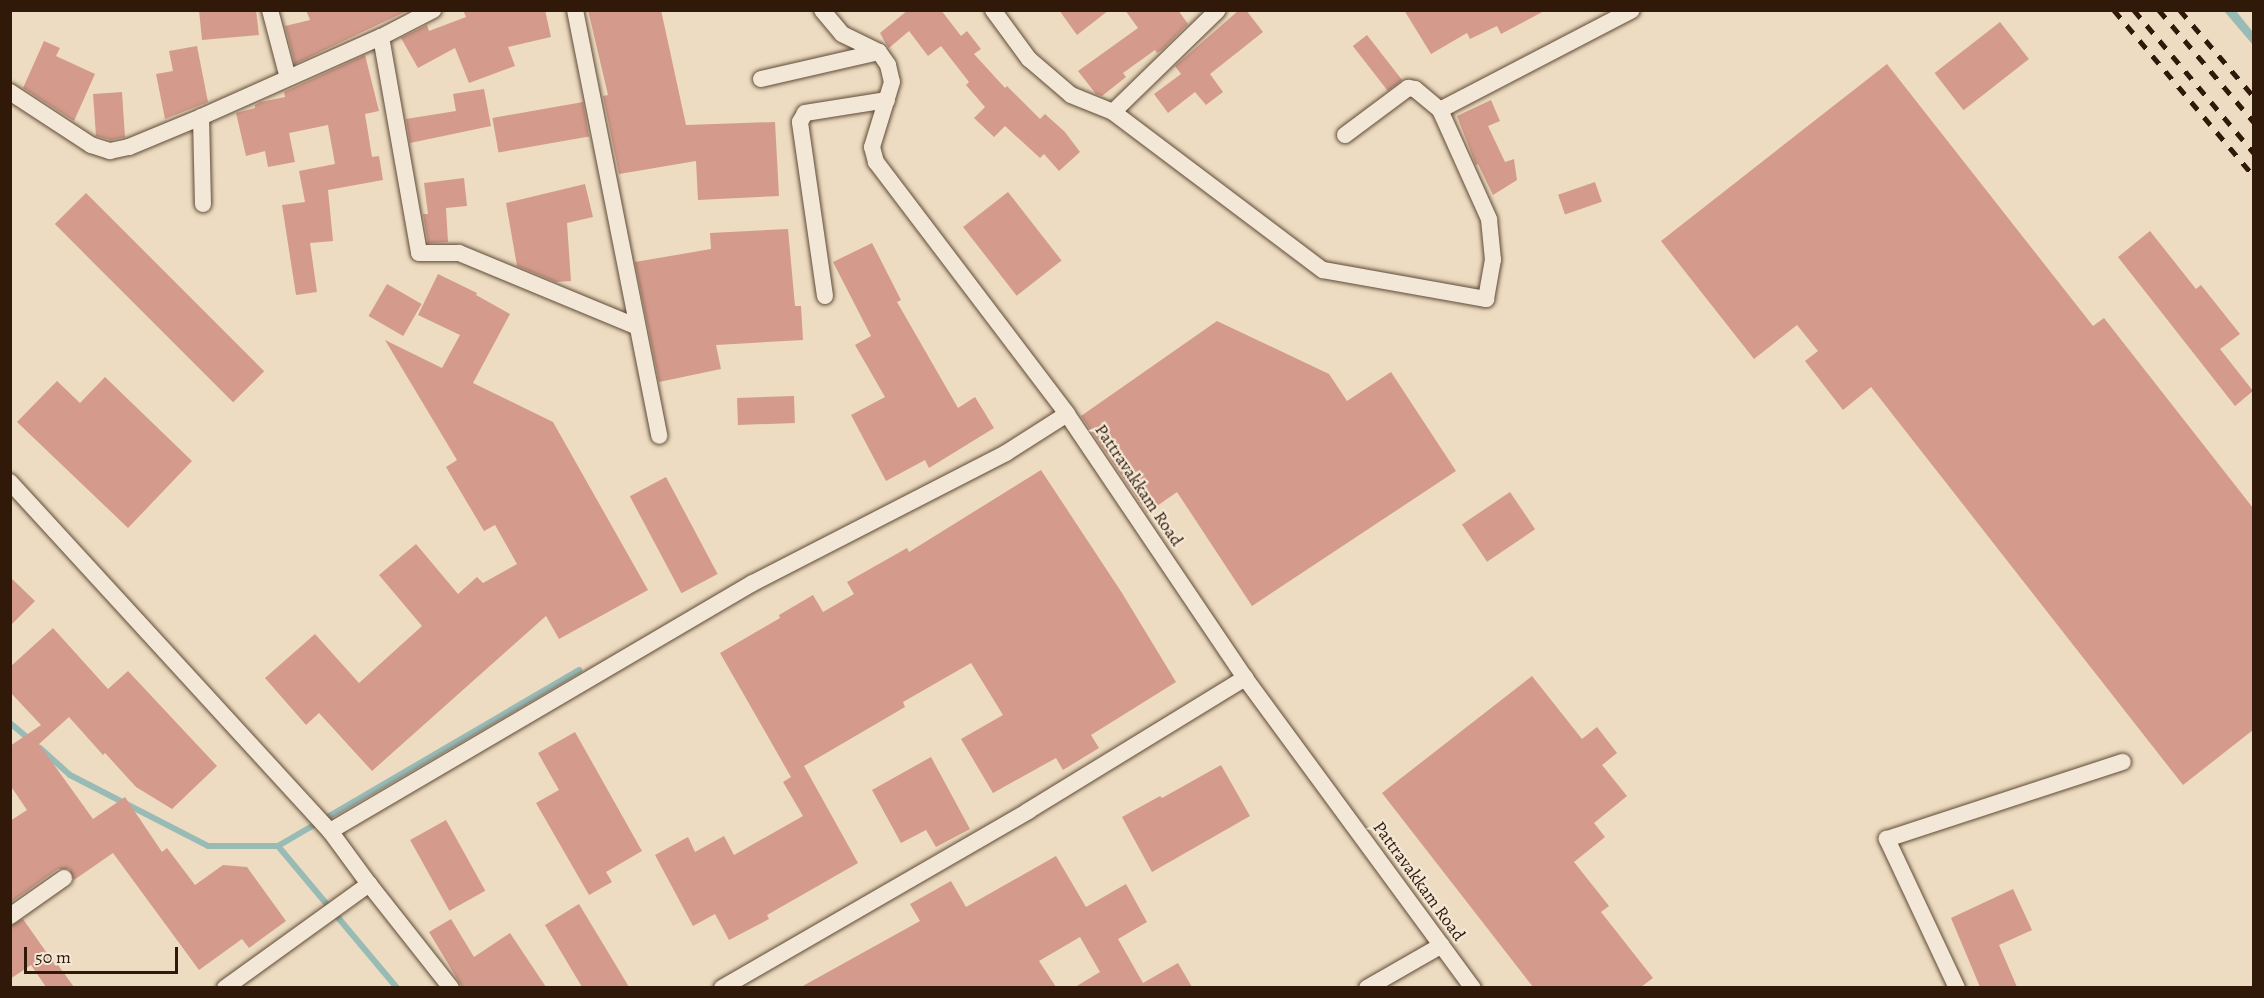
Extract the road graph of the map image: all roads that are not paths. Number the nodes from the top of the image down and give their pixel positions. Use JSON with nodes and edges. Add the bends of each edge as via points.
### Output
{"nodes":[{"id":1,"x":270,"y":10,"type":"edge"},
{"id":2,"x":433,"y":10,"type":"edge"},
{"id":3,"x":575,"y":10,"type":"edge"},
{"id":4,"x":822,"y":10,"type":"edge"},
{"id":5,"x":993,"y":10,"type":"edge"},
{"id":6,"x":1218,"y":10,"type":"edge"},
{"id":7,"x":1632,"y":10,"type":"edge"},
{"id":8,"x":381,"y":37,"type":"junction"},
{"id":9,"x":879,"y":52,"type":"junction"},
{"id":10,"x":288,"y":78,"type":"junction"},
{"id":11,"x":761,"y":79,"type":"dead end"},
{"id":12,"x":10,"y":92,"type":"edge"},
{"id":13,"x":887,"y":100,"type":"junction"},
{"id":14,"x":1440,"y":110,"type":"junction"},
{"id":15,"x":1113,"y":112,"type":"junction"},
{"id":16,"x":201,"y":117,"type":"junction"},
{"id":17,"x":1345,"y":135,"type":"dead end"},
{"id":18,"x":203,"y":204,"type":"dead end"},
{"id":19,"x":825,"y":296,"type":"dead end"},
{"id":20,"x":635,"y":326,"type":"junction"},
{"id":21,"x":1067,"y":414,"type":"junction"},
{"id":22,"x":659,"y":436,"type":"dead end"},
{"id":23,"x":10,"y":482,"type":"edge"},
{"id":24,"x":1245,"y":678,"type":"junction"},
{"id":25,"x":2123,"y":762,"type":"dead end"},
{"id":26,"x":330,"y":831,"type":"junction"},
{"id":27,"x":64,"y":878,"type":"dead end"},
{"id":28,"x":369,"y":884,"type":"junction"},
{"id":29,"x":10,"y":916,"type":"edge"},
{"id":30,"x":1442,"y":945,"type":"junction"},
{"id":31,"x":225,"y":987,"type":"edge"},
{"id":32,"x":451,"y":987,"type":"edge"},
{"id":33,"x":722,"y":987,"type":"edge"},
{"id":34,"x":1367,"y":987,"type":"edge"},
{"id":35,"x":1473,"y":987,"type":"edge"},
{"id":36,"x":1957,"y":987,"type":"edge"}],
"edges":[{"from":1,"to":10,"type":"street"},
{"from":2,"to":8,"type":"street"},
{"from":3,"to":20,"type":"street"},
{"from":4,"to":9,"type":"street","via":[[842,34]]},
{"from":5,"to":15,"type":"street","via":[[1029,59],[1071,95]]},
{"from":6,"to":15,"type":"street"},
{"from":7,"to":14,"type":"street"},
{"from":8,"to":10,"type":"street"},
{"from":8,"to":20,"type":"street","via":[[419,253],[459,253]]},
{"from":9,"to":11,"type":"street"},
{"from":9,"to":13,"type":"street","name":"Pattravakkam Road","via":[[888,65],[892,82]]},
{"from":10,"to":16,"type":"street"},
{"from":12,"to":16,"type":"street","via":[[91,145],[110,151]]},
{"from":13,"to":19,"type":"street","via":[[805,113],[800,122]]},
{"from":13,"to":21,"type":"street","name":"Pattravakkam Road","via":[[872,147],[876,162]]},
{"from":14,"to":15,"type":"street","via":[[1489,219],[1493,260],[1486,299],[1323,270]]},
{"from":14,"to":17,"type":"street","via":[[1415,89],[1408,88]]},
{"from":16,"to":18,"type":"street"},
{"from":20,"to":22,"type":"street"},
{"from":21,"to":24,"type":"street","name":"Pattravakkam Road"},
{"from":21,"to":26,"type":"street","via":[[1006,453],[753,583]]},
{"from":23,"to":26,"type":"street"},
{"from":24,"to":30,"type":"street","name":"Pattravakkam Road"},
{"from":24,"to":33,"type":"street","via":[[1028,811]]},
{"from":25,"to":36,"type":"street","via":[[1887,839]]},
{"from":26,"to":28,"type":"street"},
{"from":27,"to":29,"type":"street"},
{"from":28,"to":31,"type":"street"},
{"from":28,"to":32,"type":"street"},
{"from":30,"to":34,"type":"street"},
{"from":30,"to":35,"type":"street","name":"Pattravakkam Road"}]}
